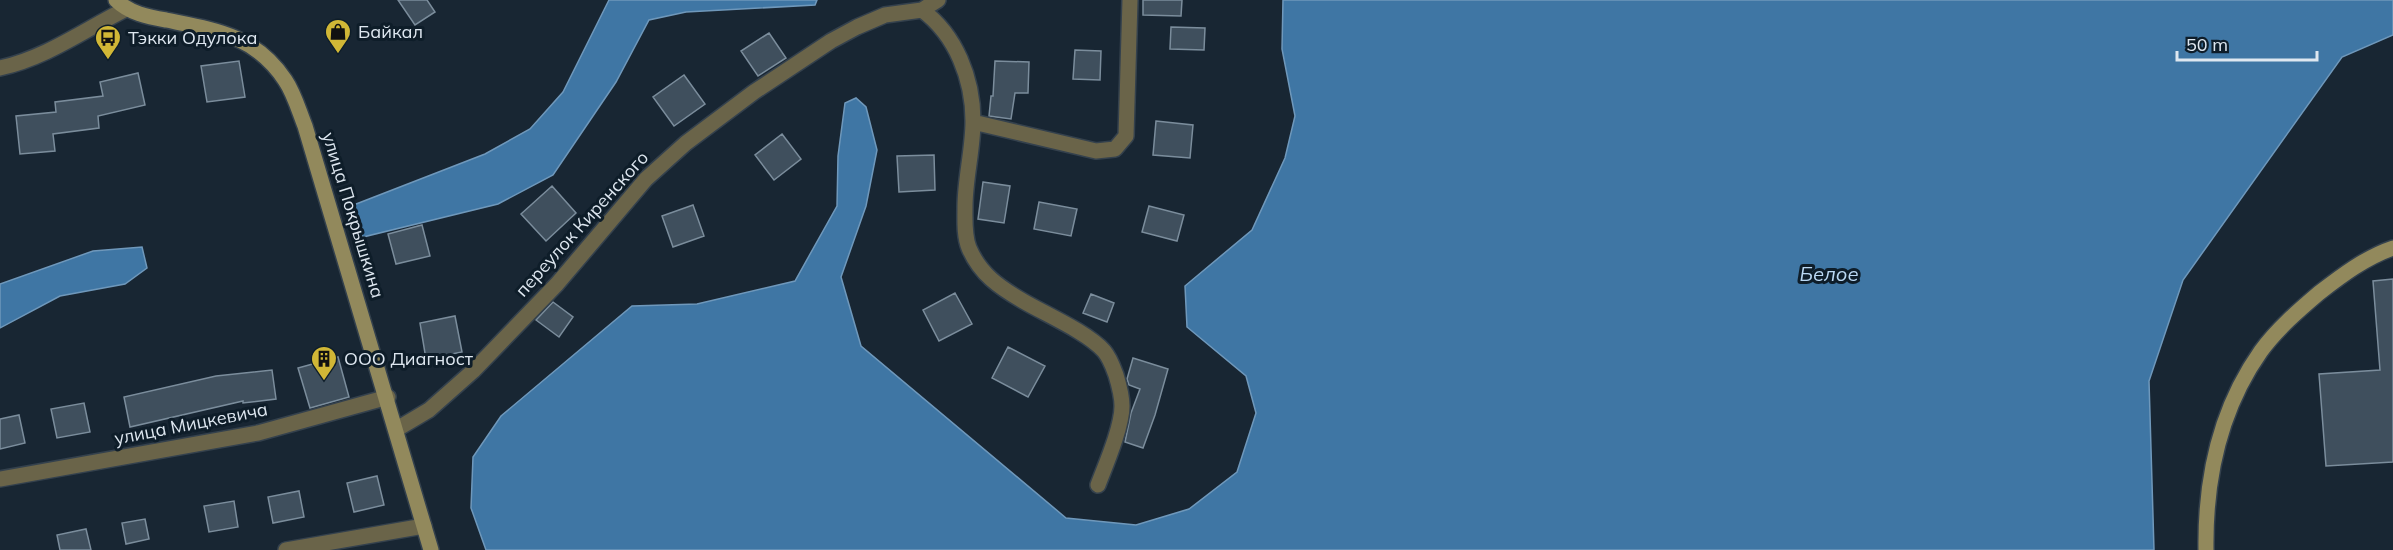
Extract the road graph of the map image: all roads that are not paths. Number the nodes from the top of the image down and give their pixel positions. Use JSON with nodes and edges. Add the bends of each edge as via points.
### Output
{"nodes":[{"id":1,"x":938,"y":0,"type":"edge"},
{"id":2,"x":1130,"y":0,"type":"edge"},
{"id":3,"x":121,"y":5,"type":"edge"},
{"id":4,"x":922,"y":9,"type":"junction"},
{"id":5,"x":0,"y":68,"type":"edge"},
{"id":6,"x":973,"y":122,"type":"junction"},
{"id":7,"x":2393,"y":248,"type":"edge"},
{"id":8,"x":388,"y":397,"type":"junction"},
{"id":9,"x":397,"y":429,"type":"junction"},
{"id":10,"x":0,"y":480,"type":"edge"},
{"id":11,"x":1098,"y":485,"type":"dead end"},
{"id":12,"x":424,"y":526,"type":"junction"},
{"id":13,"x":286,"y":550,"type":"edge"},
{"id":14,"x":431,"y":550,"type":"edge"},
{"id":15,"x":2206,"y":550,"type":"edge"}],
"edges":[{"from":1,"to":4,"type":"street","name":"переулок Киренского"},
{"from":2,"to":6,"type":"street","via":[[1126,136],[1115,149],[1096,151]]},
{"from":3,"to":5,"type":"street","via":[[58,48]]},
{"from":3,"to":8,"type":"street","name":"улица Покрышкина","via":[[229,35],[255,47],[286,81],[305,126]]},
{"from":4,"to":6,"type":"street","via":[[953,43],[972,98]]},
{"from":4,"to":9,"type":"street","name":"переулок Киренского","via":[[885,15],[831,41],[686,143],[646,179],[557,284],[473,371],[429,410]]},
{"from":6,"to":11,"type":"street","via":[[965,223],[967,244],[977,266],[999,287],[1090,340],[1113,365],[1122,408]]},
{"from":7,"to":15,"type":"street","via":[[2341,275],[2295,313],[2261,351],[2234,400],[2215,450],[2207,499]]},
{"from":8,"to":9,"type":"street","name":"улица Покрышкина"},
{"from":8,"to":10,"type":"street","name":"улица Мицкевича","via":[[258,434]]},
{"from":9,"to":12,"type":"street","name":"улица Покрышкина"},
{"from":12,"to":13,"type":"street"},
{"from":12,"to":14,"type":"street","name":"улица Покрышкина"}]}
